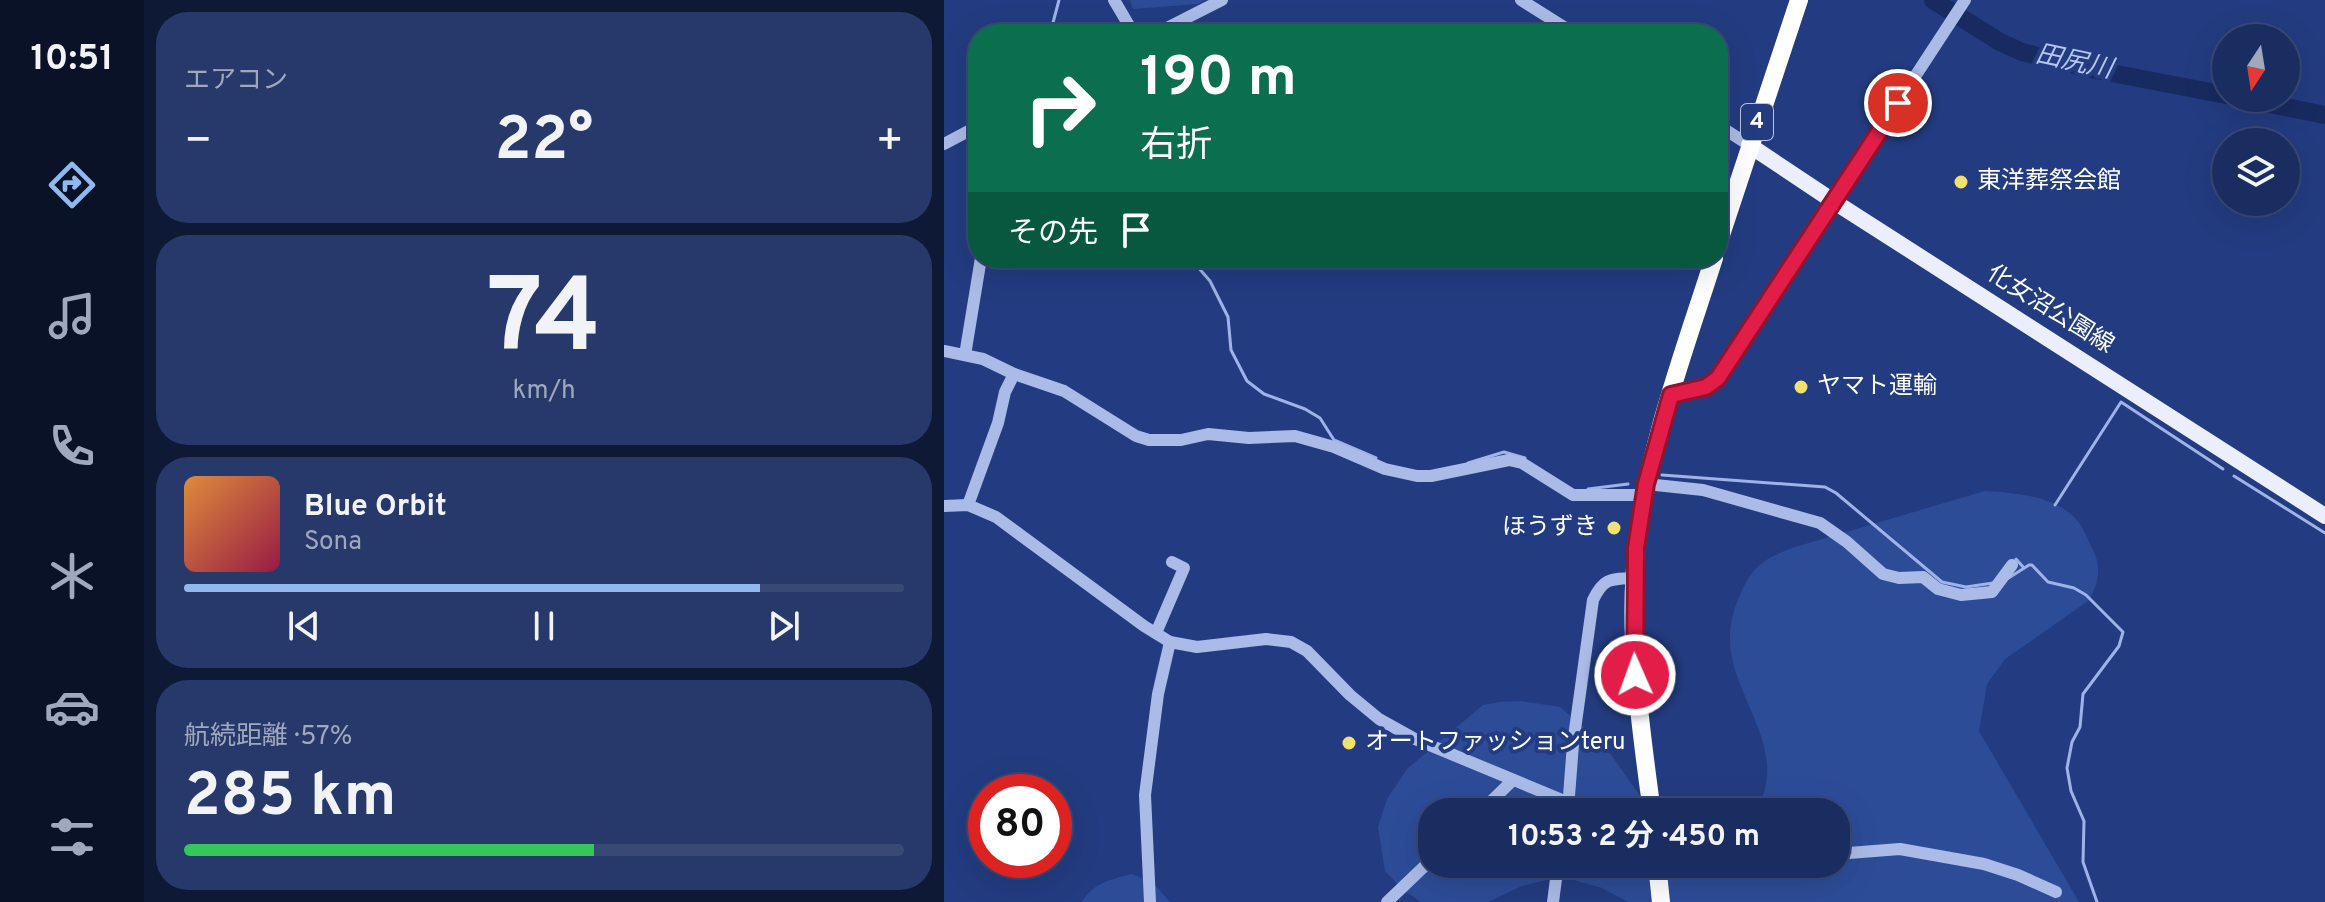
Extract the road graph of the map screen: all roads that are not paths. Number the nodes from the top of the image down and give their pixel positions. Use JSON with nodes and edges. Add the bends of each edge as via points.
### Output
{"nodes":[{"id":1,"x":1114,"y":0,"type":"edge"},
{"id":2,"x":1222,"y":0,"type":"edge"},
{"id":3,"x":1521,"y":0,"type":"edge"},
{"id":4,"x":1799,"y":0,"type":"edge"},
{"id":5,"x":1964,"y":1,"type":"edge"},
{"id":6,"x":1128,"y":24,"type":"edge"},
{"id":7,"x":1175,"y":24,"type":"edge"},
{"id":8,"x":1559,"y":24,"type":"edge"},
{"id":9,"x":968,"y":131,"type":"edge"},
{"id":10,"x":1728,"y":131,"type":"edge"},
{"id":11,"x":944,"y":144,"type":"edge"},
{"id":12,"x":1749,"y":145,"type":"junction"},
{"id":13,"x":1833,"y":201,"type":"junction"},
{"id":14,"x":1728,"y":212,"type":"edge"},
{"id":15,"x":979,"y":268,"type":"edge"},
{"id":16,"x":1711,"y":268,"type":"edge"},
{"id":17,"x":944,"y":351,"type":"edge"},
{"id":18,"x":965,"y":355,"type":"junction"},
{"id":19,"x":1014,"y":374,"type":"junction"},
{"id":20,"x":1671,"y":395,"type":"junction"},
{"id":21,"x":1645,"y":490,"type":"junction"},
{"id":22,"x":968,"y":505,"type":"junction"},
{"id":23,"x":944,"y":506,"type":"edge"},
{"id":24,"x":2325,"y":516,"type":"edge"},
{"id":25,"x":1172,"y":562,"type":"dead end"},
{"id":26,"x":2012,"y":565,"type":"dead end"},
{"id":27,"x":1636,"y":578,"type":"junction"},
{"id":28,"x":1156,"y":633,"type":"junction"},
{"id":29,"x":1170,"y":642,"type":"junction"},
{"id":30,"x":1512,"y":781,"type":"junction"},
{"id":31,"x":1494,"y":798,"type":"edge"},
{"id":32,"x":1547,"y":798,"type":"edge"},
{"id":33,"x":1569,"y":798,"type":"edge"},
{"id":34,"x":1650,"y":798,"type":"edge"},
{"id":35,"x":1850,"y":853,"type":"edge"},
{"id":36,"x":1418,"y":872,"type":"edge"},
{"id":37,"x":1556,"y":878,"type":"edge"},
{"id":38,"x":1658,"y":878,"type":"edge"},
{"id":39,"x":2056,"y":892,"type":"dead end"},
{"id":40,"x":1150,"y":902,"type":"edge"},
{"id":41,"x":1387,"y":902,"type":"edge"},
{"id":42,"x":1553,"y":902,"type":"edge"},
{"id":43,"x":1661,"y":902,"type":"edge"}],
"edges":[{"from":1,"to":6,"type":"street"},
{"from":2,"to":7,"type":"street"},
{"from":3,"to":8,"type":"street"},
{"from":4,"to":12,"type":"highway","number":"4"},
{"from":5,"to":13,"type":"street"},
{"from":9,"to":11,"type":"street"},
{"from":10,"to":12,"type":"street"},
{"from":12,"to":13,"type":"main road","name":"化女沼公園線"},
{"from":12,"to":14,"type":"highway","number":"4"},
{"from":13,"to":20,"type":"street","via":[[1718,378],[1706,387]]},
{"from":13,"to":24,"type":"main road","name":"化女沼公園線"},
{"from":15,"to":18,"type":"street"},
{"from":16,"to":20,"type":"highway"},
{"from":17,"to":18,"type":"street"},
{"from":18,"to":19,"type":"street"},
{"from":19,"to":21,"type":"street","via":[[1078,397],[1149,440],[1208,434],[1295,436],[1417,476],[1509,460],[1573,495]]},
{"from":19,"to":22,"type":"street"},
{"from":20,"to":21,"type":"highway"},
{"from":21,"to":26,"type":"street","via":[[1703,490],[1820,523],[1883,574],[1923,577],[1938,589],[1961,595],[1992,592]]},
{"from":21,"to":27,"type":"highway"},
{"from":22,"to":23,"type":"street"},
{"from":22,"to":28,"type":"street","via":[[996,517]]},
{"from":25,"to":28,"type":"street","via":[[1184,568]]},
{"from":27,"to":33,"type":"street","via":[[1609,580],[1593,600]]},
{"from":27,"to":34,"type":"highway","via":[[1635,675]]},
{"from":28,"to":29,"type":"street"},
{"from":29,"to":30,"type":"street","via":[[1197,647],[1266,639],[1291,642],[1379,719]]},
{"from":29,"to":40,"type":"street","via":[[1145,795]]},
{"from":30,"to":31,"type":"street"},
{"from":30,"to":32,"type":"street"},
{"from":35,"to":39,"type":"street","via":[[1900,849],[1984,864]]},
{"from":36,"to":41,"type":"street"},
{"from":37,"to":42,"type":"street"},
{"from":38,"to":43,"type":"highway"}]}
